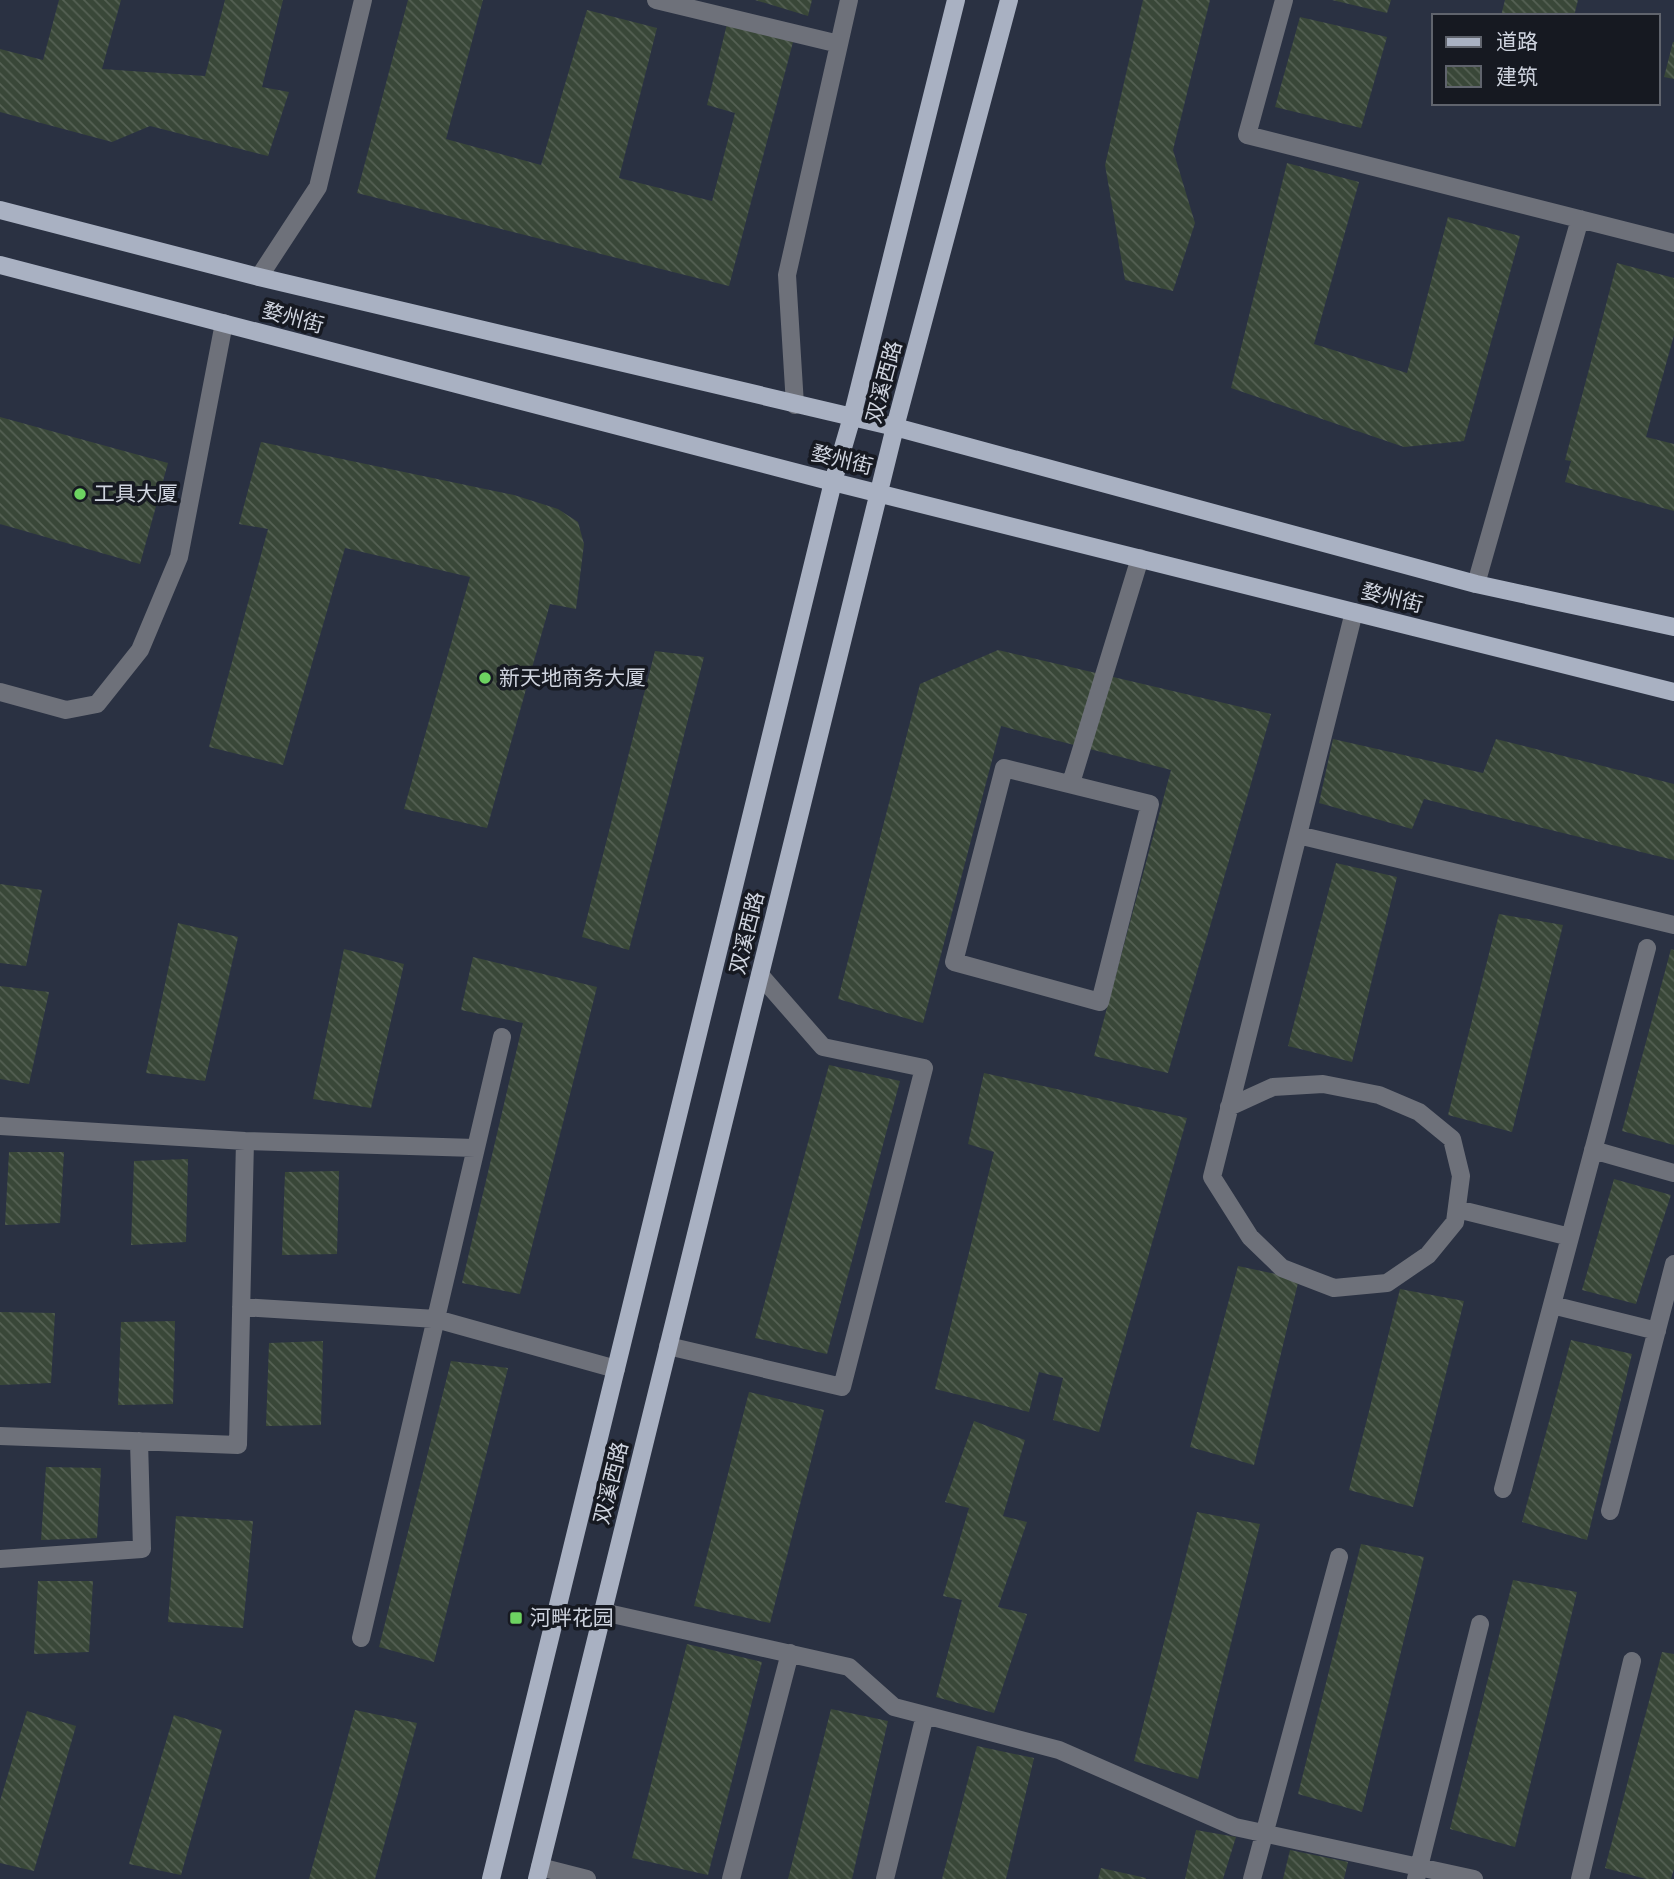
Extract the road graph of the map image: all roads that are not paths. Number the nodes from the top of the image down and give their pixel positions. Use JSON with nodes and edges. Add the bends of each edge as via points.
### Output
{"nodes":[{"id":1,"x":363,"y":0,"type":"edge"},
{"id":2,"x":656,"y":0,"type":"edge"},
{"id":3,"x":849,"y":0,"type":"edge"},
{"id":4,"x":956,"y":0,"type":"edge"},
{"id":5,"x":1009,"y":0,"type":"edge"},
{"id":6,"x":1284,"y":0,"type":"edge"},
{"id":7,"x":839,"y":44,"type":"junction"},
{"id":8,"x":0,"y":210,"type":"edge"},
{"id":9,"x":1580,"y":219,"type":"junction"},
{"id":10,"x":1674,"y":243,"type":"edge"},
{"id":11,"x":0,"y":265,"type":"edge"},
{"id":12,"x":260,"y":277,"type":"junction"},
{"id":13,"x":224,"y":323,"type":"junction"},
{"id":14,"x":795,"y":405,"type":"junction"},
{"id":15,"x":852,"y":417,"type":"junction"},
{"id":16,"x":895,"y":427,"type":"junction"},
{"id":17,"x":833,"y":482,"type":"junction"},
{"id":18,"x":880,"y":493,"type":"junction"},
{"id":19,"x":1140,"y":558,"type":"junction"},
{"id":20,"x":1476,"y":584,"type":"junction"},
{"id":21,"x":1354,"y":612,"type":"junction"},
{"id":22,"x":1674,"y":627,"type":"edge"},
{"id":23,"x":0,"y":692,"type":"edge"},
{"id":24,"x":1674,"y":692,"type":"edge"},
{"id":25,"x":1071,"y":783,"type":"junction"},
{"id":26,"x":1298,"y":835,"type":"junction"},
{"id":27,"x":1674,"y":925,"type":"edge"},
{"id":28,"x":1647,"y":948,"type":"dead end"},
{"id":29,"x":760,"y":975,"type":"junction"},
{"id":30,"x":502,"y":1037,"type":"dead end"},
{"id":31,"x":1229,"y":1107,"type":"junction"},
{"id":32,"x":0,"y":1126,"type":"edge"},
{"id":33,"x":245,"y":1141,"type":"junction"},
{"id":34,"x":475,"y":1148,"type":"junction"},
{"id":35,"x":1593,"y":1150,"type":"junction"},
{"id":36,"x":1674,"y":1173,"type":"edge"},
{"id":37,"x":1457,"y":1209,"type":"junction"},
{"id":38,"x":1570,"y":1237,"type":"junction"},
{"id":39,"x":1674,"y":1264,"type":"edge"},
{"id":40,"x":1552,"y":1305,"type":"junction"},
{"id":41,"x":241,"y":1307,"type":"junction"},
{"id":42,"x":436,"y":1319,"type":"junction"},
{"id":43,"x":1657,"y":1331,"type":"junction"},
{"id":44,"x":668,"y":1346,"type":"junction"},
{"id":45,"x":616,"y":1369,"type":"junction"},
{"id":46,"x":0,"y":1436,"type":"edge"},
{"id":47,"x":139,"y":1441,"type":"junction"},
{"id":48,"x":1503,"y":1489,"type":"dead end"},
{"id":49,"x":1611,"y":1511,"type":"dead end"},
{"id":50,"x":1339,"y":1557,"type":"dead end"},
{"id":51,"x":0,"y":1559,"type":"edge"},
{"id":52,"x":603,"y":1612,"type":"junction"},
{"id":53,"x":1480,"y":1624,"type":"dead end"},
{"id":54,"x":361,"y":1638,"type":"dead end"},
{"id":55,"x":790,"y":1653,"type":"junction"},
{"id":56,"x":1632,"y":1661,"type":"dead end"},
{"id":57,"x":925,"y":1715,"type":"junction"},
{"id":58,"x":1264,"y":1834,"type":"junction"},
{"id":59,"x":538,"y":1873,"type":"edge"},
{"id":60,"x":1418,"y":1873,"type":"edge"},
{"id":61,"x":491,"y":1879,"type":"edge"},
{"id":62,"x":587,"y":1879,"type":"edge"},
{"id":63,"x":731,"y":1879,"type":"edge"},
{"id":64,"x":885,"y":1879,"type":"edge"},
{"id":65,"x":1252,"y":1879,"type":"edge"},
{"id":66,"x":1474,"y":1879,"type":"edge"},
{"id":67,"x":1580,"y":1879,"type":"edge"}],
"edges":[{"from":1,"to":12,"type":"street","via":[[318,187]]},
{"from":2,"to":7,"type":"street"},
{"from":3,"to":7,"type":"street"},
{"from":4,"to":15,"type":"main road","name":"双溪西路"},
{"from":5,"to":16,"type":"main road","name":"双溪西路"},
{"from":6,"to":9,"type":"street","via":[[1247,135]]},
{"from":7,"to":14,"type":"street","via":[[787,275]]},
{"from":8,"to":12,"type":"main road","name":"婺州街"},
{"from":9,"to":10,"type":"street"},
{"from":9,"to":20,"type":"street"},
{"from":11,"to":13,"type":"main road","name":"婺州街"},
{"from":12,"to":14,"type":"main road","name":"婺州街"},
{"from":13,"to":17,"type":"main road","name":"婺州街"},
{"from":13,"to":23,"type":"street","via":[[179,557],[140,650],[97,704],[66,710]]},
{"from":14,"to":15,"type":"main road","name":"婺州街"},
{"from":15,"to":16,"type":"main road","name":"婺州街"},
{"from":15,"to":17,"type":"main road","name":"双溪西路"},
{"from":16,"to":18,"type":"main road","name":"双溪西路"},
{"from":16,"to":20,"type":"main road","name":"婺州街"},
{"from":17,"to":18,"type":"main road","name":"婺州街"},
{"from":17,"to":45,"type":"main road","name":"双溪西路"},
{"from":18,"to":19,"type":"main road","name":"婺州街"},
{"from":18,"to":29,"type":"main road","name":"双溪西路"},
{"from":19,"to":21,"type":"main road","name":"婺州街"},
{"from":19,"to":25,"type":"street"},
{"from":20,"to":22,"type":"main road","name":"婺州街"},
{"from":21,"to":24,"type":"main road","name":"婺州街"},
{"from":21,"to":26,"type":"street"},
{"from":25,"to":25,"type":"street","via":[[1004,768],[954,962],[1100,1002],[1150,804]]},
{"from":26,"to":27,"type":"street"},
{"from":26,"to":31,"type":"street"},
{"from":28,"to":35,"type":"street"},
{"from":29,"to":44,"type":"main road","name":"双溪西路"},
{"from":29,"to":44,"type":"street","via":[[823,1047],[924,1068],[842,1387]]},
{"from":30,"to":34,"type":"street"},
{"from":31,"to":37,"type":"street","via":[[1273,1087],[1323,1084],[1379,1095],[1419,1112],[1452,1139],[1461,1177]]},
{"from":31,"to":37,"type":"street","via":[[1212,1177],[1250,1237],[1282,1268],[1334,1288],[1387,1283],[1428,1255],[1455,1222]]},
{"from":32,"to":33,"type":"street"},
{"from":33,"to":34,"type":"street"},
{"from":33,"to":41,"type":"street"},
{"from":34,"to":42,"type":"street"},
{"from":35,"to":36,"type":"street"},
{"from":35,"to":38,"type":"street"},
{"from":37,"to":38,"type":"street"},
{"from":38,"to":40,"type":"street"},
{"from":39,"to":43,"type":"street"},
{"from":40,"to":43,"type":"street"},
{"from":40,"to":48,"type":"street"},
{"from":41,"to":42,"type":"street"},
{"from":41,"to":47,"type":"street","via":[[238,1445]]},
{"from":42,"to":45,"type":"street"},
{"from":42,"to":54,"type":"street"},
{"from":43,"to":49,"type":"street"},
{"from":44,"to":52,"type":"main road","name":"双溪西路"},
{"from":45,"to":61,"type":"main road","name":"双溪西路"},
{"from":46,"to":47,"type":"street"},
{"from":47,"to":51,"type":"street","via":[[142,1549]]},
{"from":50,"to":58,"type":"street"},
{"from":52,"to":55,"type":"street"},
{"from":52,"to":59,"type":"main road","name":"双溪西路"},
{"from":53,"to":60,"type":"street"},
{"from":55,"to":57,"type":"street","via":[[849,1667],[894,1707]]},
{"from":55,"to":63,"type":"street"},
{"from":56,"to":67,"type":"street"},
{"from":57,"to":58,"type":"street","via":[[1059,1750],[1235,1827]]},
{"from":57,"to":64,"type":"street"},
{"from":58,"to":60,"type":"street"},
{"from":58,"to":65,"type":"street"},
{"from":59,"to":62,"type":"street"},
{"from":60,"to":66,"type":"street"}]}
